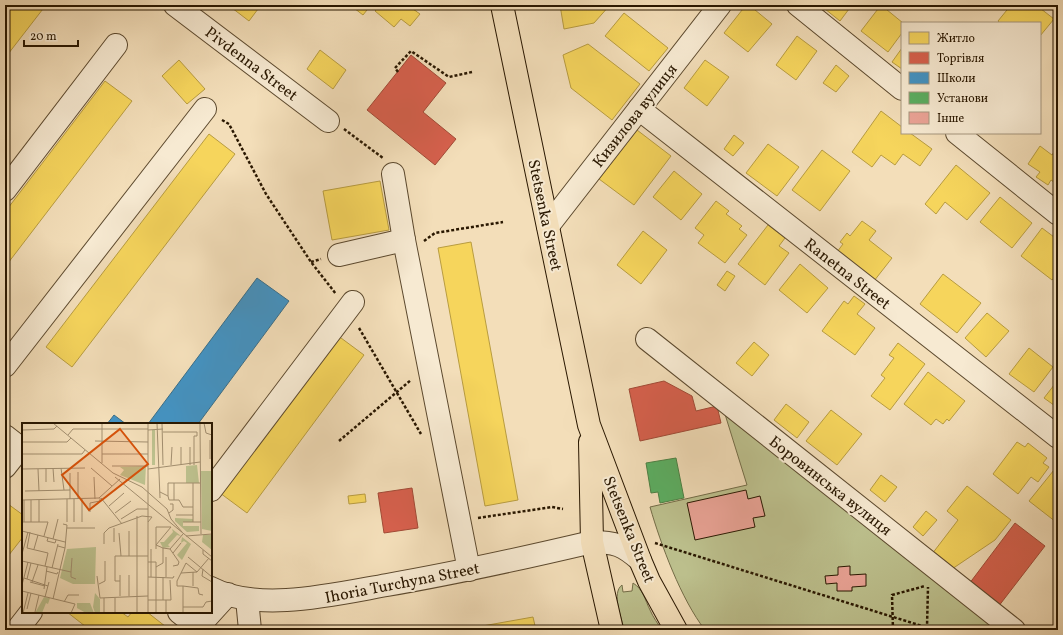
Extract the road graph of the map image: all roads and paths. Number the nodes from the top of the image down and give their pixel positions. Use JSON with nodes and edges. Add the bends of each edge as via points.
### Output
{"nodes":[{"id":1,"x":175,"y":5,"type":"edge"},
{"id":2,"x":502,"y":5,"type":"edge"},
{"id":3,"x":720,"y":5,"type":"edge"},
{"id":4,"x":798,"y":5,"type":"edge"},
{"id":5,"x":116,"y":45,"type":"dead end"},
{"id":6,"x":398,"y":72,"type":"dead end"},
{"id":7,"x":472,"y":72,"type":"dead end"},
{"id":8,"x":901,"y":88,"type":"edge"},
{"id":9,"x":205,"y":109,"type":"joint"},
{"id":10,"x":639,"y":109,"type":"junction"},
{"id":11,"x":328,"y":121,"type":"joint"},
{"id":12,"x":958,"y":134,"type":"edge"},
{"id":13,"x":393,"y":174,"type":"joint"},
{"id":14,"x":5,"y":190,"type":"edge"},
{"id":15,"x":1058,"y":214,"type":"edge"},
{"id":16,"x":503,"y":222,"type":"dead end"},
{"id":17,"x":548,"y":226,"type":"junction"},
{"id":18,"x":406,"y":247,"type":"junction"},
{"id":19,"x":339,"y":255,"type":"dead end"},
{"id":20,"x":351,"y":305,"type":"junction"},
{"id":21,"x":647,"y":339,"type":"dead end"},
{"id":22,"x":5,"y":366,"type":"edge"},
{"id":23,"x":429,"y":366,"type":"junction"},
{"id":24,"x":396,"y":391,"type":"junction"},
{"id":25,"x":589,"y":425,"type":"junction"},
{"id":26,"x":1058,"y":437,"type":"edge"},
{"id":27,"x":424,"y":439,"type":"dead end"},
{"id":28,"x":339,"y":442,"type":"dead end"},
{"id":29,"x":16,"y":444,"type":"edge"},
{"id":30,"x":5,"y":468,"type":"edge"},
{"id":31,"x":212,"y":489,"type":"edge"},
{"id":32,"x":563,"y":508,"type":"dead end"},
{"id":33,"x":460,"y":521,"type":"junction"},
{"id":34,"x":592,"y":542,"type":"junction"},
{"id":35,"x":653,"y":542,"type":"dead end"},
{"id":36,"x":640,"y":560,"type":"junction"},
{"id":37,"x":469,"y":570,"type":"junction"},
{"id":38,"x":229,"y":594,"type":"edge"},
{"id":39,"x":212,"y":612,"type":"edge"},
{"id":40,"x":30,"y":613,"type":"edge"},
{"id":41,"x":180,"y":613,"type":"edge"},
{"id":42,"x":211,"y":613,"type":"edge"},
{"id":43,"x":892,"y":616,"type":"junction"},
{"id":44,"x":927,"y":627,"type":"junction"},
{"id":45,"x":18,"y":630,"type":"edge"},
{"id":46,"x":250,"y":630,"type":"edge"},
{"id":47,"x":612,"y":630,"type":"edge"},
{"id":48,"x":676,"y":630,"type":"edge"},
{"id":49,"x":893,"y":630,"type":"edge"},
{"id":50,"x":921,"y":630,"type":"edge"},
{"id":51,"x":935,"y":630,"type":"edge"},
{"id":52,"x":1014,"y":630,"type":"edge"}],
"edges":[{"from":1,"to":11,"type":"street","name":"Pivdenna Street"},
{"from":2,"to":17,"type":"main road","name":"Stetsenka Street"},
{"from":3,"to":10,"type":"street","name":"Кизилова вулиця"},
{"from":4,"to":8,"type":"street"},
{"from":5,"to":14,"type":"street"},
{"from":6,"to":7,"type":"path","via":[[395,68],[411,51],[449,77]]},
{"from":9,"to":20,"type":"path","via":[[229,124],[266,194],[311,262]]},
{"from":9,"to":22,"type":"street"},
{"from":10,"to":17,"type":"street","name":"Кизилова вулиця"},
{"from":10,"to":26,"type":"street","name":"Ranetna Street"},
{"from":11,"to":13,"type":"path","via":[[347,131],[388,162]]},
{"from":12,"to":15,"type":"street"},
{"from":13,"to":18,"type":"street"},
{"from":16,"to":18,"type":"path","via":[[434,233]]},
{"from":17,"to":25,"type":"main road","name":"Stetsenka Street"},
{"from":18,"to":19,"type":"street"},
{"from":18,"to":23,"type":"street"},
{"from":20,"to":24,"type":"path"},
{"from":20,"to":31,"type":"street"},
{"from":21,"to":52,"type":"street","name":"Боровинська вулиця"},
{"from":23,"to":24,"type":"path"},
{"from":23,"to":33,"type":"street"},
{"from":24,"to":27,"type":"path"},
{"from":24,"to":28,"type":"path"},
{"from":25,"to":34,"type":"main road","name":"Stetsenka Street"},
{"from":25,"to":36,"type":"main road","name":"Stetsenka Street"},
{"from":29,"to":30,"type":"street"},
{"from":32,"to":33,"type":"path"},
{"from":33,"to":37,"type":"street"},
{"from":34,"to":36,"type":"street","name":"Ihoria Turchyna Street","via":[[617,543]]},
{"from":34,"to":37,"type":"street","name":"Ihoria Turchyna Street"},
{"from":34,"to":47,"type":"main road","name":"Stetsenka Street"},
{"from":35,"to":43,"type":"path"},
{"from":36,"to":48,"type":"main road","name":"Stetsenka Street"},
{"from":37,"to":38,"type":"street","name":"Ihoria Turchyna Street","via":[[309,599]]},
{"from":38,"to":39,"type":"street"},
{"from":38,"to":46,"type":"street"},
{"from":40,"to":45,"type":"street"},
{"from":41,"to":42,"type":"street","via":[[198,627]]},
{"from":43,"to":44,"type":"path"},
{"from":43,"to":44,"type":"path","via":[[892,595],[928,585]]},
{"from":43,"to":49,"type":"path"},
{"from":44,"to":50,"type":"path"},
{"from":44,"to":51,"type":"path"}]}
